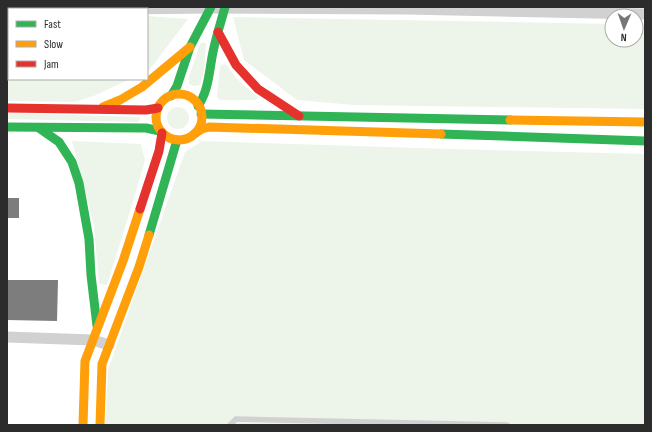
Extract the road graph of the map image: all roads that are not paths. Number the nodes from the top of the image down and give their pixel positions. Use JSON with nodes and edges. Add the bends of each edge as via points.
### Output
{"nodes":[{"id":1,"x":211,"y":7,"type":"edge"},
{"id":2,"x":224,"y":7,"type":"edge"},
{"id":3,"x":148,"y":8,"type":"edge"},
{"id":4,"x":406,"y":8,"type":"edge"},
{"id":5,"x":645,"y":14,"type":"edge"},
{"id":6,"x":218,"y":32,"type":"junction"},
{"id":7,"x":190,"y":47,"type":"junction"},
{"id":8,"x":171,"y":96,"type":"junction"},
{"id":9,"x":7,"y":108,"type":"edge"},
{"id":10,"x":158,"y":108,"type":"junction"},
{"id":11,"x":98,"y":110,"type":"junction"},
{"id":12,"x":200,"y":110,"type":"junction"},
{"id":13,"x":299,"y":116,"type":"junction"},
{"id":14,"x":645,"y":122,"type":"edge"},
{"id":15,"x":7,"y":127,"type":"edge"},
{"id":16,"x":39,"y":128,"type":"junction"},
{"id":17,"x":161,"y":132,"type":"junction"},
{"id":18,"x":194,"y":134,"type":"junction"},
{"id":19,"x":177,"y":140,"type":"junction"},
{"id":20,"x":645,"y":141,"type":"edge"},
{"id":21,"x":97,"y":329,"type":"junction"},
{"id":22,"x":7,"y":337,"type":"edge"},
{"id":23,"x":93,"y":340,"type":"junction"},
{"id":24,"x":109,"y":345,"type":"junction"},
{"id":25,"x":83,"y":425,"type":"edge"},
{"id":26,"x":100,"y":425,"type":"edge"},
{"id":27,"x":230,"y":425,"type":"edge"},
{"id":28,"x":507,"y":425,"type":"edge"}],
"edges":[{"from":1,"to":2,"type":"street"},
{"from":1,"to":3,"type":"street"},
{"from":1,"to":7,"type":"main road"},
{"from":2,"to":4,"type":"street"},
{"from":2,"to":6,"type":"main road"},
{"from":4,"to":5,"type":"street"},
{"from":6,"to":12,"type":"main road"},
{"from":6,"to":13,"type":"main road","via":[[236,65],[258,89]]},
{"from":7,"to":8,"type":"main road"},
{"from":7,"to":11,"type":"main road","via":[[142,87]]},
{"from":8,"to":10,"type":"main road","via":[[163,100]]},
{"from":8,"to":12,"type":"main road","via":[[189,97]]},
{"from":9,"to":11,"type":"main road"},
{"from":10,"to":11,"type":"main road"},
{"from":10,"to":17,"type":"main road","via":[[156,121]]},
{"from":12,"to":13,"type":"main road"},
{"from":12,"to":18,"type":"main road","via":[[201,122]]},
{"from":13,"to":14,"type":"main road"},
{"from":15,"to":16,"type":"main road"},
{"from":16,"to":17,"type":"main road","via":[[146,128]]},
{"from":16,"to":21,"type":"main road","via":[[59,142],[72,162],[79,183],[89,239]]},
{"from":17,"to":19,"type":"main road","via":[[166,137]]},
{"from":17,"to":21,"type":"main road","via":[[157,158],[123,261]]},
{"from":18,"to":19,"type":"main road"},
{"from":18,"to":20,"type":"main road","via":[[209,127]]},
{"from":19,"to":24,"type":"main road","via":[[139,267]]},
{"from":21,"to":23,"type":"main road"},
{"from":22,"to":23,"type":"street"},
{"from":23,"to":24,"type":"street"},
{"from":23,"to":25,"type":"main road","via":[[85,361]]},
{"from":24,"to":26,"type":"main road","via":[[102,364]]},
{"from":27,"to":28,"type":"lane","via":[[236,419]]}]}
